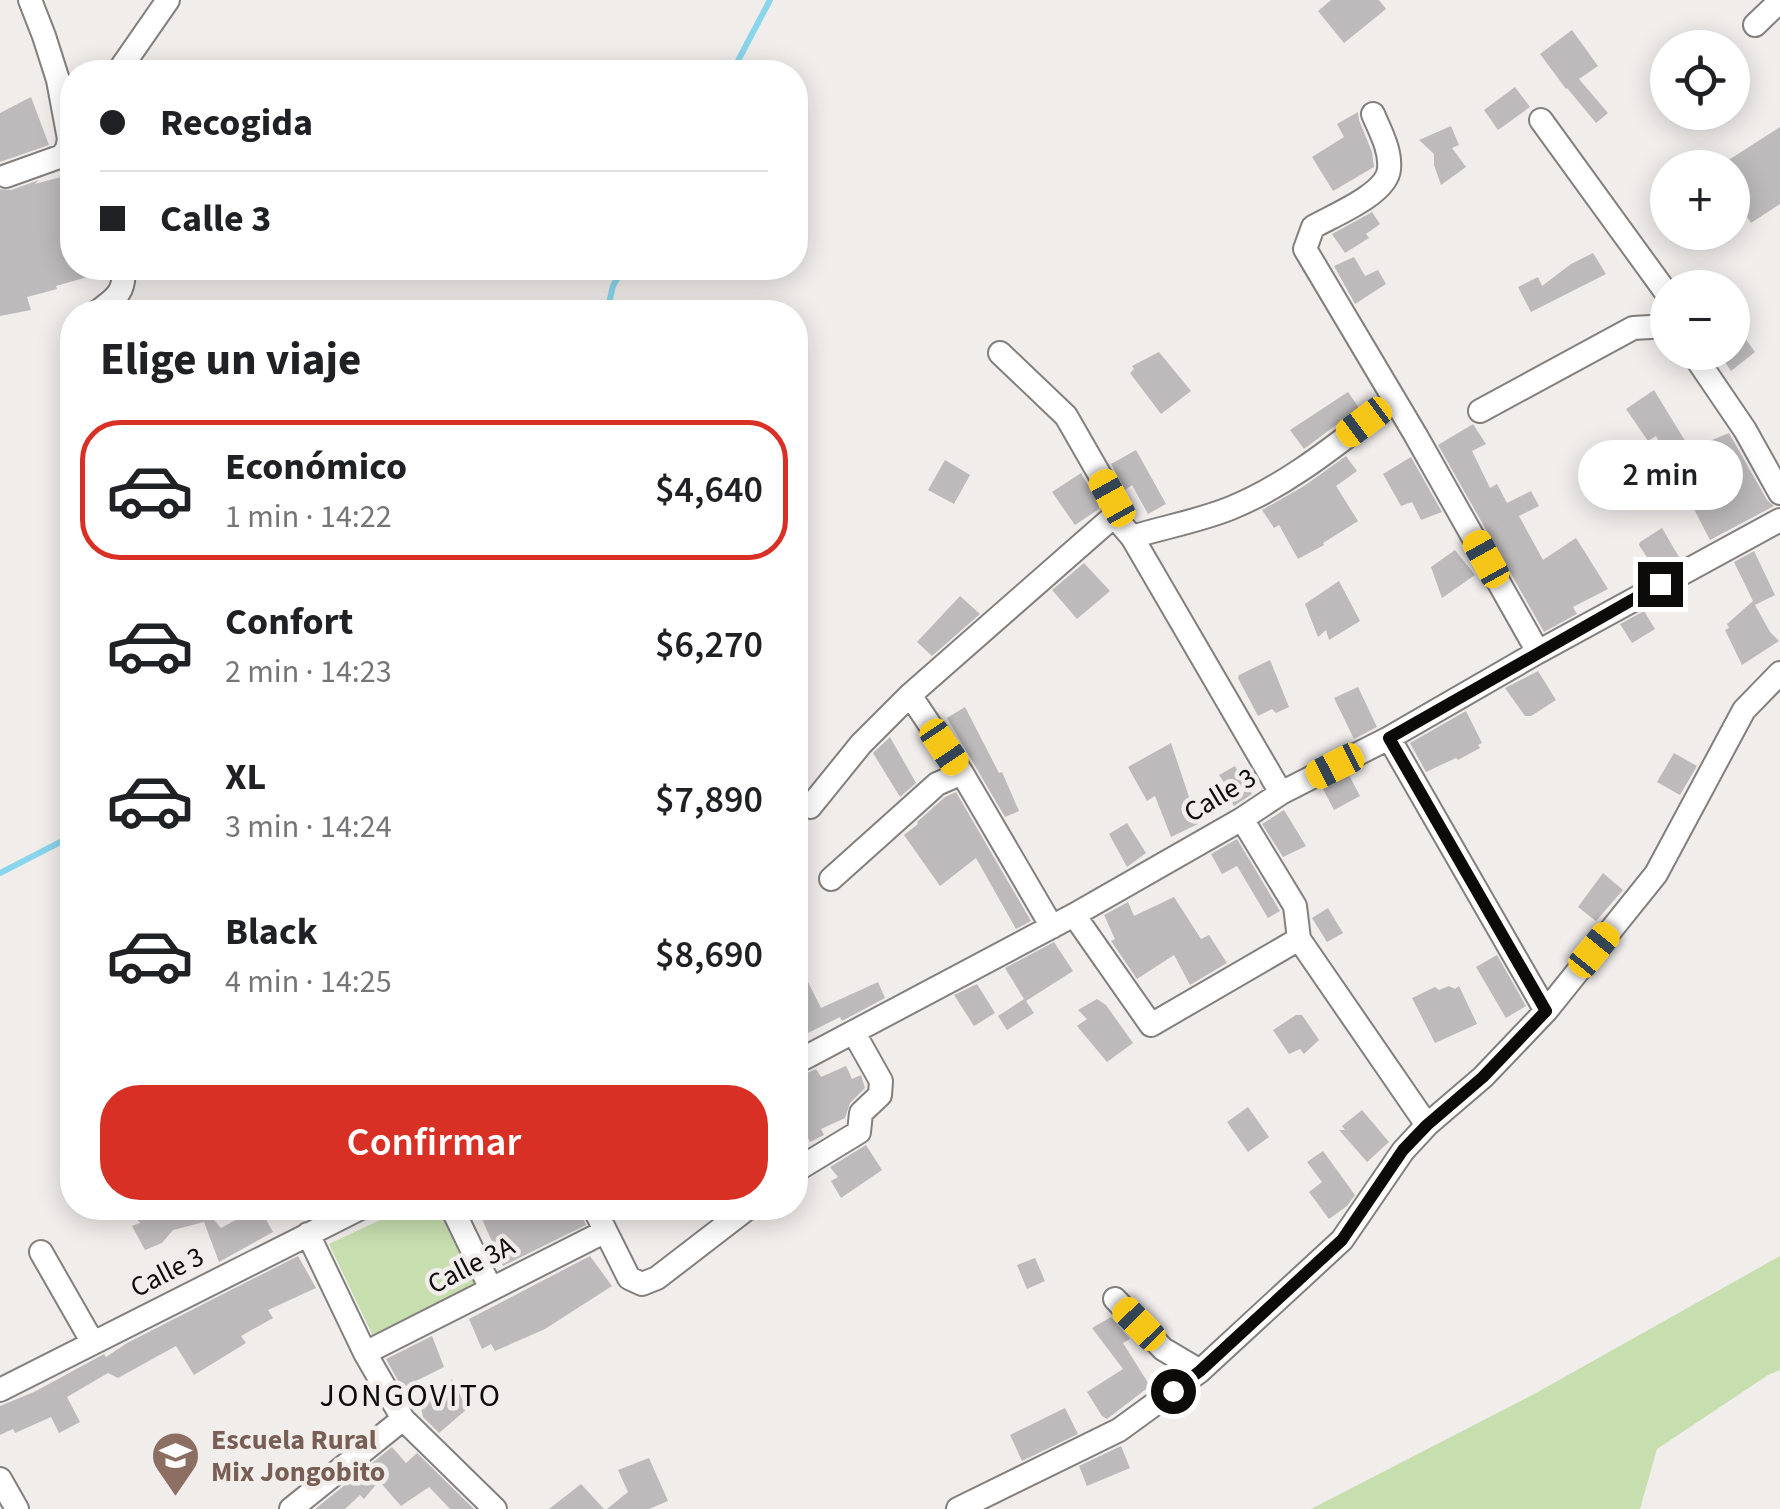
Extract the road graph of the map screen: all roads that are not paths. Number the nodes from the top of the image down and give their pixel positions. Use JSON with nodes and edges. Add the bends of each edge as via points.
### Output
{"nodes":[{"id":1,"x":30,"y":0,"type":"edge"},
{"id":2,"x":168,"y":0,"type":"edge"},
{"id":3,"x":1780,"y":1,"type":"edge"},
{"id":4,"x":1755,"y":25,"type":"dead end"},
{"id":5,"x":126,"y":60,"type":"edge"},
{"id":6,"x":60,"y":91,"type":"edge"},
{"id":7,"x":1373,"y":114,"type":"dead end"},
{"id":8,"x":1541,"y":120,"type":"dead end"},
{"id":9,"x":60,"y":157,"type":"edge"},
{"id":10,"x":6,"y":176,"type":"dead end"},
{"id":11,"x":1650,"y":270,"type":"edge"},
{"id":12,"x":1650,"y":327,"type":"edge"},
{"id":13,"x":1000,"y":353,"type":"dead end"},
{"id":14,"x":1704,"y":370,"type":"edge"},
{"id":15,"x":1395,"y":400,"type":"junction"},
{"id":16,"x":1480,"y":411,"type":"dead end"},
{"id":17,"x":1780,"y":492,"type":"edge"},
{"id":18,"x":1114,"y":516,"type":"junction"},
{"id":19,"x":1780,"y":520,"type":"edge"},
{"id":20,"x":1132,"y":537,"type":"junction"},
{"id":21,"x":1538,"y":652,"type":"junction"},
{"id":22,"x":1780,"y":673,"type":"edge"},
{"id":23,"x":910,"y":696,"type":"junction"},
{"id":24,"x":1389,"y":738,"type":"junction"},
{"id":25,"x":962,"y":773,"type":"junction"},
{"id":26,"x":1280,"y":793,"type":"junction"},
{"id":27,"x":810,"y":807,"type":"dead end"},
{"id":28,"x":1242,"y":819,"type":"junction"},
{"id":29,"x":832,"y":880,"type":"dead end"},
{"id":30,"x":1074,"y":914,"type":"junction"},
{"id":31,"x":1052,"y":926,"type":"junction"},
{"id":32,"x":1299,"y":939,"type":"junction"},
{"id":33,"x":1546,"y":1011,"type":"junction"},
{"id":34,"x":854,"y":1033,"type":"junction"},
{"id":35,"x":808,"y":1056,"type":"edge"},
{"id":36,"x":1427,"y":1125,"type":"junction"},
{"id":37,"x":808,"y":1163,"type":"edge"},
{"id":38,"x":337,"y":1220,"type":"edge"},
{"id":39,"x":458,"y":1220,"type":"edge"},
{"id":40,"x":599,"y":1220,"type":"edge"},
{"id":41,"x":732,"y":1220,"type":"edge"},
{"id":42,"x":604,"y":1232,"type":"junction"},
{"id":43,"x":308,"y":1234,"type":"junction"},
{"id":44,"x":41,"y":1252,"type":"dead end"},
{"id":45,"x":491,"y":1289,"type":"junction"},
{"id":46,"x":1114,"y":1299,"type":"dead end"},
{"id":47,"x":92,"y":1343,"type":"junction"},
{"id":48,"x":366,"y":1352,"type":"junction"},
{"id":49,"x":1200,"y":1371,"type":"junction"},
{"id":50,"x":0,"y":1390,"type":"edge"},
{"id":51,"x":403,"y":1419,"type":"junction"},
{"id":52,"x":0,"y":1479,"type":"edge"},
{"id":53,"x":974,"y":1505,"type":"edge"},
{"id":54,"x":16,"y":1509,"type":"edge"},
{"id":55,"x":291,"y":1509,"type":"edge"},
{"id":56,"x":495,"y":1509,"type":"edge"}],
"edges":[{"from":1,"to":6,"type":"street"},
{"from":2,"to":5,"type":"street"},
{"from":3,"to":4,"type":"street"},
{"from":7,"to":15,"type":"street","via":[[1390,170],[1382,188],[1313,227],[1305,249]]},
{"from":8,"to":11,"type":"street"},
{"from":9,"to":10,"type":"street"},
{"from":12,"to":16,"type":"street","via":[[1634,328]]},
{"from":13,"to":18,"type":"street","via":[[1066,416],[1112,498]]},
{"from":14,"to":17,"type":"street"},
{"from":15,"to":20,"type":"street","via":[[1266,491]]},
{"from":15,"to":21,"type":"street"},
{"from":18,"to":20,"type":"street"},
{"from":18,"to":23,"type":"street"},
{"from":19,"to":21,"type":"street","name":"Calle 3"},
{"from":20,"to":26,"type":"street"},
{"from":21,"to":24,"type":"street","name":"Calle 3"},
{"from":22,"to":33,"type":"street","via":[[1744,710],[1656,874]]},
{"from":23,"to":25,"type":"street"},
{"from":23,"to":27,"type":"street"},
{"from":24,"to":26,"type":"street","name":"Calle 3"},
{"from":24,"to":33,"type":"street"},
{"from":25,"to":29,"type":"street","via":[[937,784]]},
{"from":25,"to":31,"type":"street"},
{"from":26,"to":28,"type":"street","name":"Calle 3"},
{"from":28,"to":30,"type":"street","name":"Calle 3"},
{"from":28,"to":32,"type":"street","via":[[1295,906]]},
{"from":30,"to":31,"type":"street","name":"Calle 3"},
{"from":30,"to":32,"type":"street","via":[[1151,1026]]},
{"from":31,"to":34,"type":"street","name":"Calle 3"},
{"from":32,"to":36,"type":"street"},
{"from":33,"to":36,"type":"street"},
{"from":34,"to":35,"type":"street","name":"Calle 3"},
{"from":34,"to":37,"type":"street","via":[[881,1082],[880,1095],[862,1113],[859,1132]]},
{"from":36,"to":49,"type":"street","via":[[1342,1240]]},
{"from":38,"to":43,"type":"street","name":"Calle 3"},
{"from":39,"to":45,"type":"street"},
{"from":40,"to":42,"type":"street"},
{"from":41,"to":42,"type":"street","via":[[642,1284],[629,1278]]},
{"from":42,"to":45,"type":"street","name":"Calle 3A"},
{"from":43,"to":47,"type":"street","name":"Calle 3"},
{"from":43,"to":48,"type":"street"},
{"from":44,"to":47,"type":"street"},
{"from":45,"to":48,"type":"street","name":"Calle 3A"},
{"from":46,"to":49,"type":"street","via":[[1163,1349]]},
{"from":47,"to":50,"type":"street","name":"Calle 3"},
{"from":48,"to":51,"type":"street"},
{"from":49,"to":53,"type":"street","via":[[1119,1430]]},
{"from":51,"to":55,"type":"street"},
{"from":51,"to":56,"type":"street"},
{"from":52,"to":54,"type":"street"}]}
